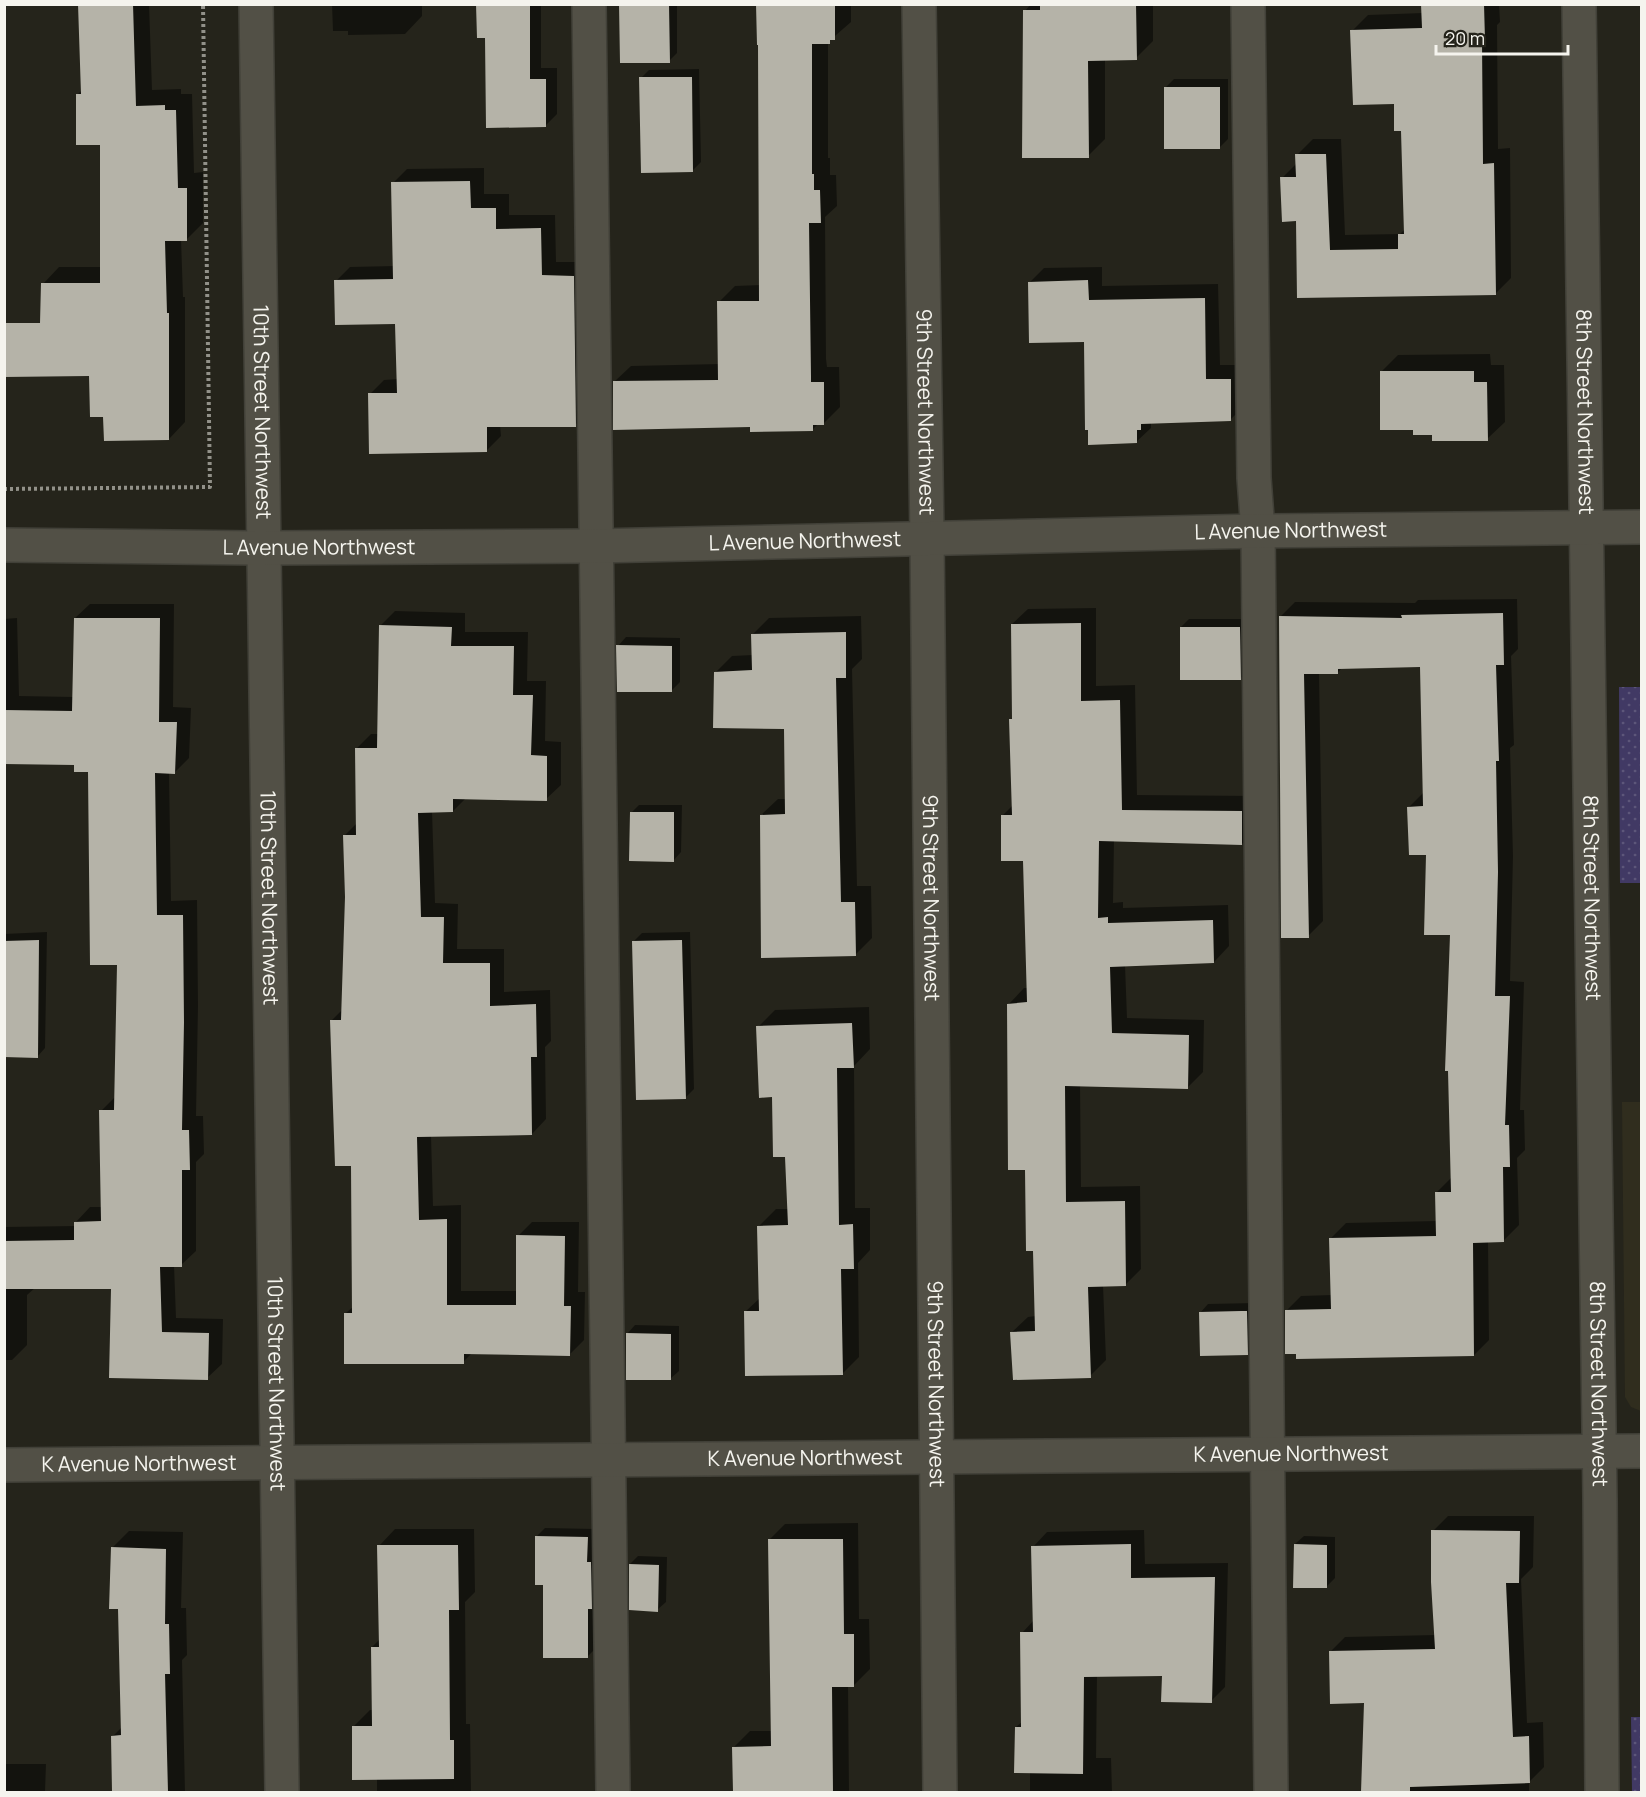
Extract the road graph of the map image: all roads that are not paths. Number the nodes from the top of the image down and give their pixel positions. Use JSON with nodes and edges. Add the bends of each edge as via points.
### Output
{"nodes":[{"id":1,"x":256,"y":4,"type":"edge"},
{"id":2,"x":589,"y":4,"type":"edge"},
{"id":3,"x":919,"y":4,"type":"edge"},
{"id":4,"x":1248,"y":4,"type":"edge"},
{"id":5,"x":1578,"y":4,"type":"edge"},
{"id":6,"x":1641,"y":527,"type":"edge"},
{"id":7,"x":1586,"y":528,"type":"junction"},
{"id":8,"x":1258,"y":531,"type":"junction"},
{"id":9,"x":927,"y":538,"type":"junction"},
{"id":10,"x":4,"y":545,"type":"edge"},
{"id":11,"x":596,"y":546,"type":"junction"},
{"id":12,"x":264,"y":549,"type":"junction"},
{"id":13,"x":1641,"y":1451,"type":"edge"},
{"id":14,"x":1599,"y":1452,"type":"junction"},
{"id":15,"x":1267,"y":1455,"type":"junction"},
{"id":16,"x":938,"y":1457,"type":"junction"},
{"id":17,"x":608,"y":1460,"type":"junction"},
{"id":18,"x":277,"y":1463,"type":"junction"},
{"id":19,"x":4,"y":1465,"type":"edge"},
{"id":20,"x":282,"y":1792,"type":"edge"},
{"id":21,"x":613,"y":1792,"type":"edge"},
{"id":22,"x":940,"y":1792,"type":"edge"},
{"id":23,"x":1270,"y":1792,"type":"edge"},
{"id":24,"x":1602,"y":1792,"type":"edge"}],
"edges":[{"from":1,"to":12,"type":"street","name":"10th Street Northwest"},
{"from":2,"to":11,"type":"street"},
{"from":3,"to":9,"type":"street","name":"9th Street Northwest"},
{"from":4,"to":8,"type":"street"},
{"from":5,"to":7,"type":"street","name":"8th Street Northwest"},
{"from":6,"to":7,"type":"street","name":"L Avenue Northwest"},
{"from":7,"to":8,"type":"street","name":"L Avenue Northwest"},
{"from":7,"to":14,"type":"street","name":"8th Street Northwest"},
{"from":8,"to":9,"type":"street","name":"L Avenue Northwest"},
{"from":8,"to":15,"type":"street"},
{"from":9,"to":11,"type":"street","name":"L Avenue Northwest"},
{"from":9,"to":16,"type":"street","name":"9th Street Northwest"},
{"from":10,"to":12,"type":"street","name":"L Avenue Northwest"},
{"from":11,"to":12,"type":"street","name":"L Avenue Northwest"},
{"from":11,"to":17,"type":"street"},
{"from":12,"to":18,"type":"street","name":"10th Street Northwest"},
{"from":13,"to":14,"type":"street","name":"K Avenue Northwest"},
{"from":14,"to":15,"type":"street","name":"K Avenue Northwest"},
{"from":14,"to":24,"type":"street","name":"8th Street Northwest"},
{"from":15,"to":16,"type":"street","name":"K Avenue Northwest"},
{"from":15,"to":23,"type":"street"},
{"from":16,"to":17,"type":"street","name":"K Avenue Northwest"},
{"from":16,"to":22,"type":"street","name":"9th Street Northwest"},
{"from":17,"to":18,"type":"street","name":"K Avenue Northwest"},
{"from":17,"to":21,"type":"street"},
{"from":18,"to":19,"type":"street","name":"K Avenue Northwest"},
{"from":18,"to":20,"type":"street","name":"10th Street Northwest"}]}
